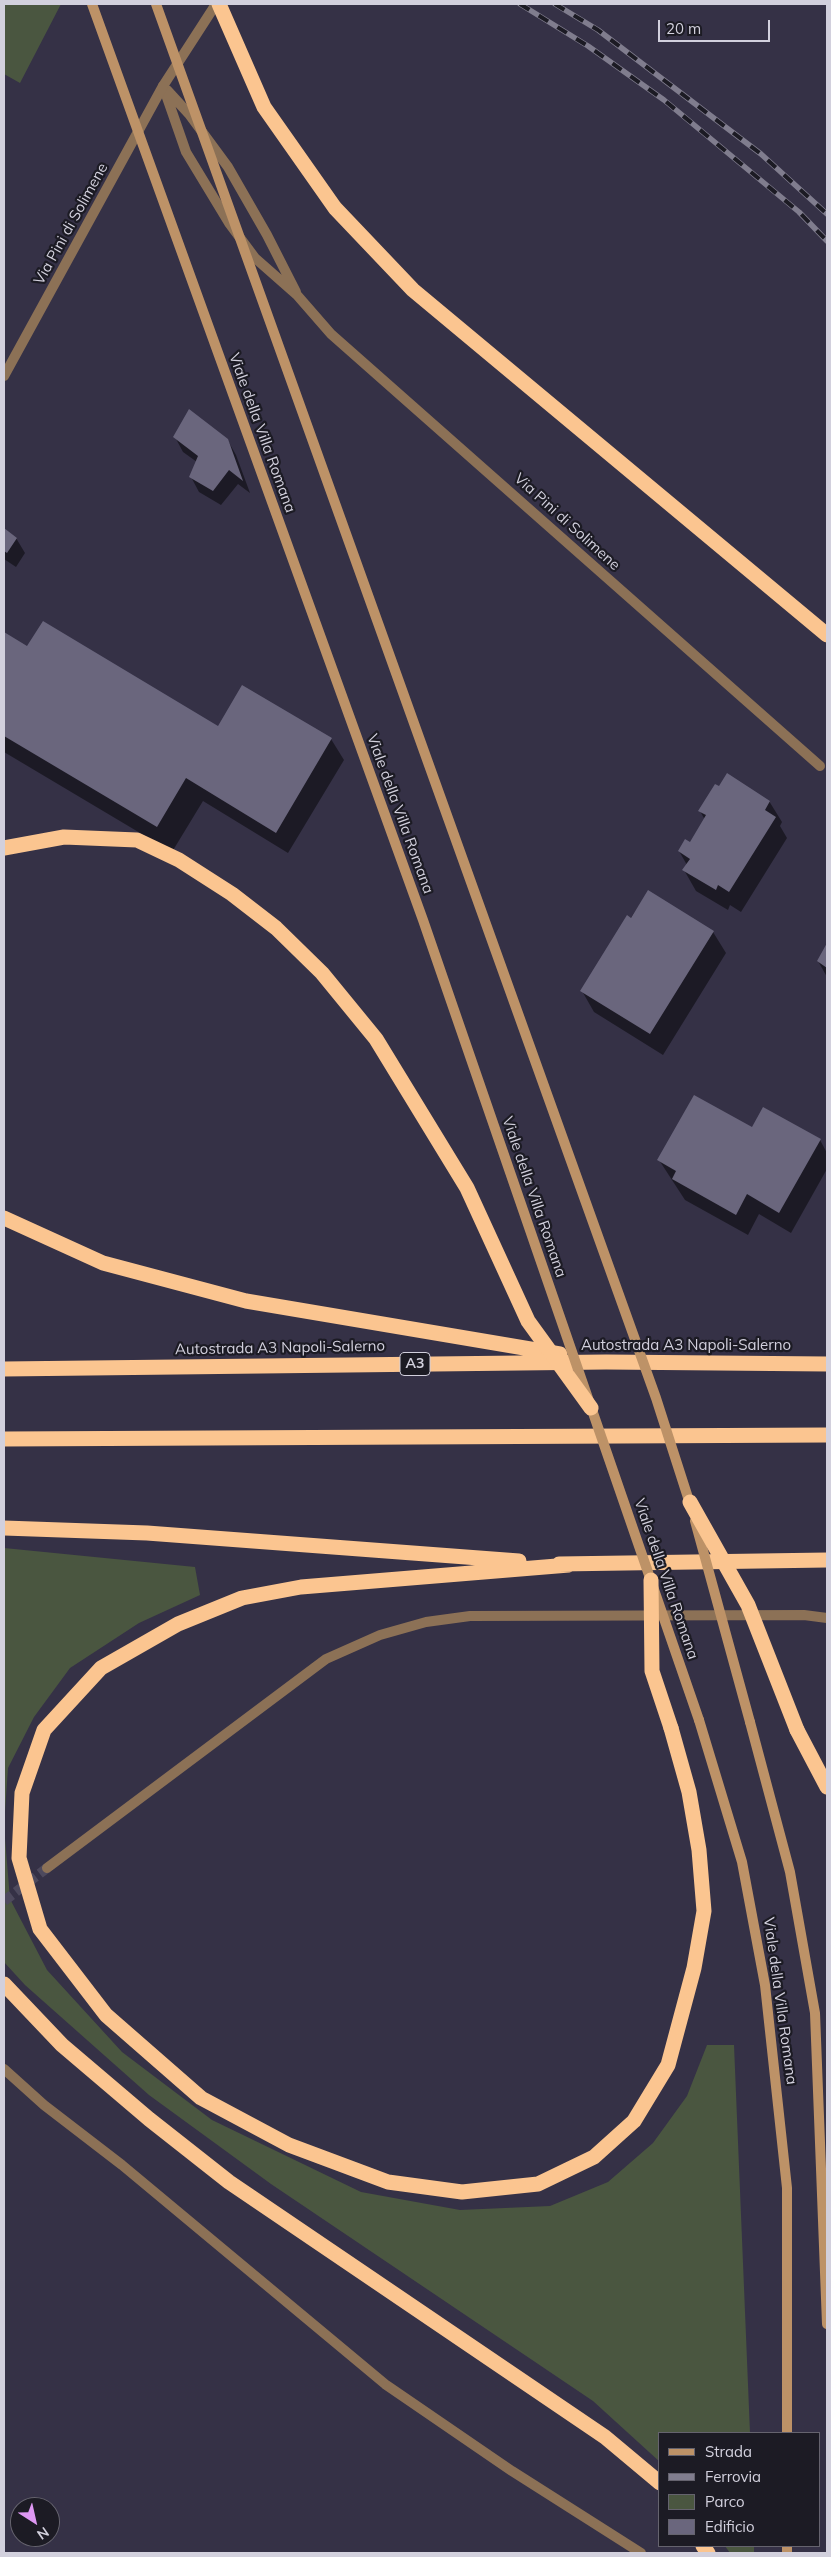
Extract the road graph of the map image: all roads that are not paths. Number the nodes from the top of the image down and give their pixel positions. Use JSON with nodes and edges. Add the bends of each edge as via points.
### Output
{"nodes":[{"id":1,"x":92,"y":4,"type":"edge"},
{"id":2,"x":156,"y":4,"type":"edge"},
{"id":3,"x":217,"y":4,"type":"edge"},
{"id":4,"x":163,"y":86,"type":"junction"},
{"id":5,"x":297,"y":295,"type":"junction"},
{"id":6,"x":4,"y":376,"type":"edge"},
{"id":7,"x":827,"y":635,"type":"edge"},
{"id":8,"x":820,"y":766,"type":"dead end"},
{"id":9,"x":4,"y":848,"type":"edge"},
{"id":10,"x":4,"y":1218,"type":"edge"},
{"id":11,"x":606,"y":1362,"type":"junction"},
{"id":12,"x":827,"y":1364,"type":"edge"},
{"id":13,"x":4,"y":1369,"type":"edge"},
{"id":14,"x":591,"y":1408,"type":"junction"},
{"id":15,"x":827,"y":1435,"type":"edge"},
{"id":16,"x":4,"y":1440,"type":"edge"},
{"id":17,"x":690,"y":1502,"type":"junction"},
{"id":18,"x":4,"y":1528,"type":"edge"},
{"id":19,"x":827,"y":1560,"type":"edge"},
{"id":20,"x":569,"y":1565,"type":"junction"},
{"id":21,"x":651,"y":1580,"type":"junction"},
{"id":22,"x":827,"y":1618,"type":"edge"},
{"id":23,"x":827,"y":1787,"type":"edge"},
{"id":24,"x":47,"y":1868,"type":"tunnel mouth"},
{"id":25,"x":4,"y":1984,"type":"edge"},
{"id":26,"x":4,"y":2069,"type":"edge"},
{"id":27,"x":827,"y":2324,"type":"edge"},
{"id":28,"x":787,"y":2432,"type":"edge"},
{"id":29,"x":658,"y":2481,"type":"edge"},
{"id":30,"x":641,"y":2553,"type":"edge"}],
"edges":[{"from":1,"to":14,"type":"main road","name":"Viale della Villa Romana","bridge":true,"via":[[419,911]]},
{"from":2,"to":17,"type":"main road","name":"Viale della Villa Romana","bridge":true,"via":[[656,1398]]},
{"from":3,"to":4,"type":"street","name":"Via Pini di Solimene"},
{"from":3,"to":7,"type":"highway","via":[[264,107],[335,208],[413,290]]},
{"from":4,"to":5,"type":"street","name":"Via Pini di Solimene","via":[[189,114],[228,167]]},
{"from":4,"to":5,"type":"street","name":"Via Pini di Solimene","via":[[186,152],[228,223],[255,258]]},
{"from":4,"to":6,"type":"street","name":"Via Pini di Solimene"},
{"from":5,"to":8,"type":"street","name":"Via Pini di Solimene","via":[[331,334]]},
{"from":9,"to":14,"type":"highway","bridge":true,"via":[[64,838],[137,840],[179,860],[232,894],[276,928],[322,973],[376,1039],[467,1188],[528,1321]]},
{"from":10,"to":11,"type":"highway","via":[[103,1263],[246,1301]]},
{"from":11,"to":12,"type":"highway","name":"Autostrada A3 Napoli-Salerno","number":"A3"},
{"from":11,"to":13,"type":"highway","name":"Autostrada A3 Napoli-Salerno","number":"A3"},
{"from":14,"to":21,"type":"main road","name":"Viale della Villa Romana","bridge":true},
{"from":15,"to":16,"type":"highway"},
{"from":17,"to":23,"type":"highway","bridge":true,"via":[[748,1605],[797,1730]]},
{"from":17,"to":27,"type":"main road","name":"Viale della Villa Romana","bridge":true,"via":[[790,1872],[815,2013]]},
{"from":18,"to":20,"type":"highway","via":[[157,1534]]},
{"from":19,"to":20,"type":"highway"},
{"from":20,"to":21,"type":"highway","bridge":true,"via":[[311,1586],[242,1598],[178,1624],[101,1668],[44,1730],[22,1793],[19,1858],[40,1928],[106,2015],[200,2098],[289,2145],[388,2182],[462,2192],[538,2184],[594,2157],[634,2121],[668,2065],[694,1968],[704,1910],[699,1850],[689,1792],[652,1671]]},
{"from":21,"to":28,"type":"main road","name":"Viale della Villa Romana","bridge":true,"via":[[699,1720],[742,1862],[765,1984],[787,2188]]},
{"from":22,"to":24,"type":"street","via":[[804,1615],[470,1616],[426,1622],[380,1635],[326,1659]]},
{"from":25,"to":29,"type":"highway","via":[[62,2045],[229,2182],[605,2437]]},
{"from":26,"to":30,"type":"street","via":[[385,2384],[512,2471]]}]}
